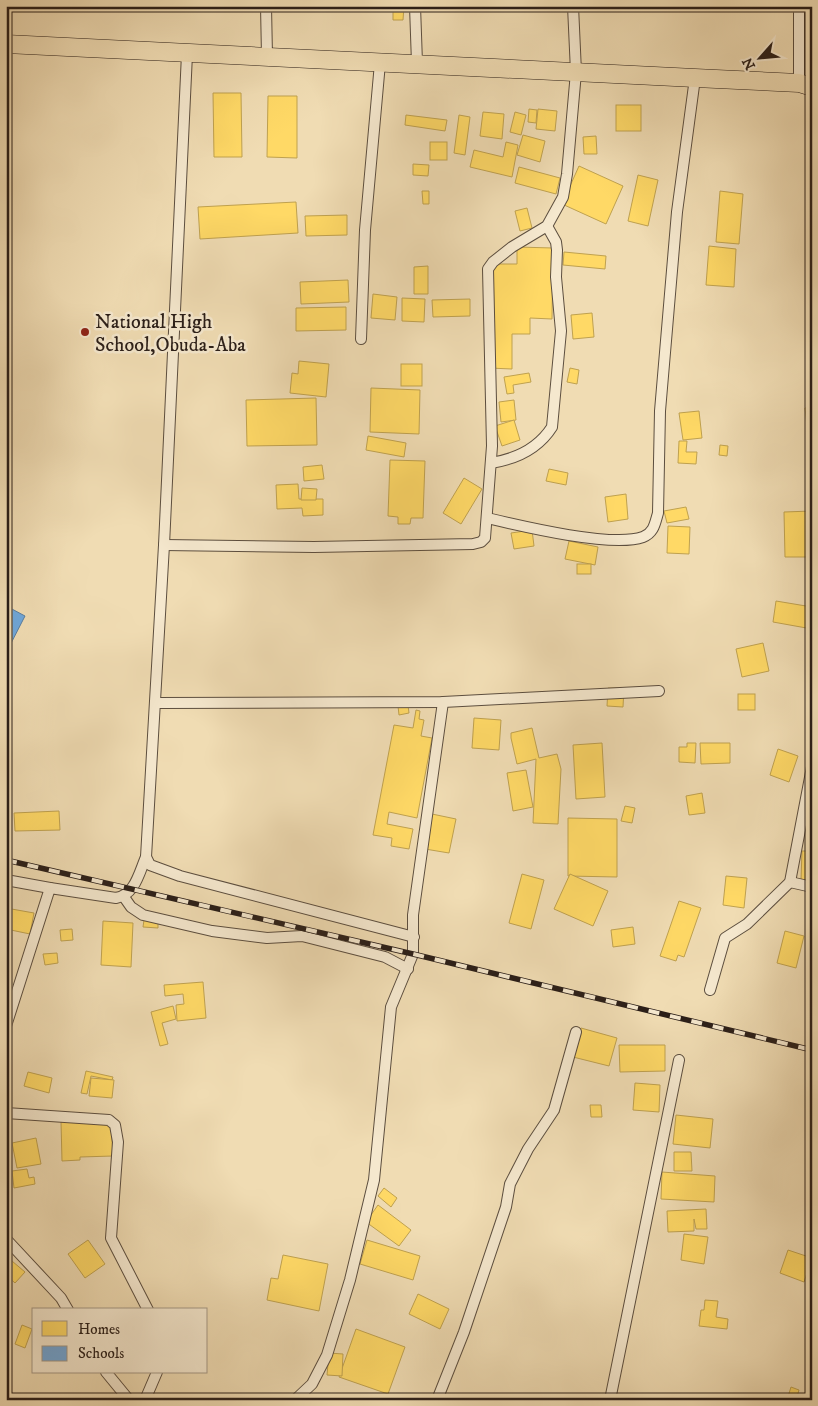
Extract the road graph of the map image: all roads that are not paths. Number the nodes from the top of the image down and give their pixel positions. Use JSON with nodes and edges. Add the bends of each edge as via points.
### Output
{"nodes":[{"id":1,"x":266,"y":6,"type":"edge"},
{"id":2,"x":415,"y":6,"type":"edge"},
{"id":3,"x":573,"y":6,"type":"edge"},
{"id":4,"x":799,"y":6,"type":"edge"},
{"id":5,"x":6,"y":44,"type":"edge"},
{"id":6,"x":187,"y":54,"type":"junction"},
{"id":7,"x":267,"y":56,"type":"junction"},
{"id":8,"x":380,"y":63,"type":"junction"},
{"id":9,"x":418,"y":63,"type":"junction"},
{"id":10,"x":576,"y":72,"type":"junction"},
{"id":11,"x":695,"y":78,"type":"junction"},
{"id":12,"x":805,"y":85,"type":"edge"},
{"id":13,"x":547,"y":226,"type":"junction"},
{"id":14,"x":361,"y":339,"type":"dead end"},
{"id":15,"x":491,"y":463,"type":"junction"},
{"id":16,"x":488,"y":518,"type":"junction"},
{"id":17,"x":164,"y":545,"type":"junction"},
{"id":18,"x":659,"y":691,"type":"dead end"},
{"id":19,"x":443,"y":702,"type":"junction"},
{"id":20,"x":156,"y":703,"type":"junction"},
{"id":21,"x":812,"y":767,"type":"edge"},
{"id":22,"x":146,"y":857,"type":"junction"},
{"id":23,"x":6,"y":880,"type":"edge"},
{"id":24,"x":790,"y":882,"type":"junction"},
{"id":25,"x":50,"y":888,"type":"junction"},
{"id":26,"x":812,"y":888,"type":"edge"},
{"id":27,"x":124,"y":897,"type":"junction"},
{"id":28,"x":414,"y":937,"type":"junction"},
{"id":29,"x":408,"y":969,"type":"junction"},
{"id":30,"x":710,"y":990,"type":"dead end"},
{"id":31,"x":6,"y":1026,"type":"edge"},
{"id":32,"x":576,"y":1032,"type":"dead end"},
{"id":33,"x":680,"y":1060,"type":"dead end"},
{"id":34,"x":6,"y":1114,"type":"edge"},
{"id":35,"x":6,"y":1239,"type":"edge"},
{"id":36,"x":67,"y":1308,"type":"edge"},
{"id":37,"x":147,"y":1308,"type":"edge"},
{"id":38,"x":108,"y":1374,"type":"edge"},
{"id":39,"x":156,"y":1374,"type":"edge"},
{"id":40,"x":129,"y":1400,"type":"edge"},
{"id":41,"x":145,"y":1400,"type":"edge"},
{"id":42,"x":295,"y":1400,"type":"edge"},
{"id":43,"x":437,"y":1400,"type":"edge"},
{"id":44,"x":610,"y":1400,"type":"edge"}],
"edges":[{"from":1,"to":7,"type":"street"},
{"from":2,"to":9,"type":"street"},
{"from":3,"to":10,"type":"street"},
{"from":4,"to":12,"type":"street"},
{"from":5,"to":6,"type":"highway"},
{"from":6,"to":7,"type":"highway"},
{"from":6,"to":17,"type":"street"},
{"from":7,"to":8,"type":"highway"},
{"from":8,"to":9,"type":"highway"},
{"from":8,"to":14,"type":"street","via":[[365,230]]},
{"from":9,"to":10,"type":"highway"},
{"from":10,"to":11,"type":"highway"},
{"from":10,"to":13,"type":"street","via":[[564,189],[557,211]]},
{"from":11,"to":12,"type":"highway"},
{"from":11,"to":16,"type":"street","via":[[677,212],[660,411],[658,513],[654,528],[643,537],[623,540],[575,536]]},
{"from":13,"to":15,"type":"street","via":[[512,247],[488,270]]},
{"from":13,"to":15,"type":"street","via":[[557,250],[560,331],[552,427],[545,438],[530,449],[510,460]]},
{"from":15,"to":16,"type":"street"},
{"from":16,"to":17,"type":"street","via":[[486,538],[473,544]]},
{"from":17,"to":20,"type":"street"},
{"from":18,"to":19,"type":"street"},
{"from":19,"to":20,"type":"street"},
{"from":19,"to":28,"type":"street","via":[[413,915]]},
{"from":20,"to":22,"type":"street"},
{"from":21,"to":24,"type":"street"},
{"from":22,"to":27,"type":"street","via":[[134,885]]},
{"from":22,"to":28,"type":"street","via":[[150,865],[180,876]]},
{"from":23,"to":25,"type":"street"},
{"from":24,"to":26,"type":"street"},
{"from":24,"to":30,"type":"street","via":[[747,924],[725,938]]},
{"from":25,"to":27,"type":"street"},
{"from":25,"to":31,"type":"street"},
{"from":27,"to":29,"type":"street","via":[[143,915],[212,931],[267,938],[302,936],[385,957]]},
{"from":28,"to":29,"type":"street","via":[[414,954]]},
{"from":29,"to":42,"type":"street","via":[[391,1006],[374,1180],[350,1280],[327,1356],[312,1384]]},
{"from":32,"to":43,"type":"street","via":[[554,1110],[510,1184],[506,1207],[464,1332]]},
{"from":33,"to":44,"type":"street"},
{"from":34,"to":37,"type":"street","via":[[108,1120],[115,1125],[118,1142],[111,1238]]},
{"from":35,"to":36,"type":"street"},
{"from":38,"to":40,"type":"street"},
{"from":39,"to":41,"type":"street"}]}
